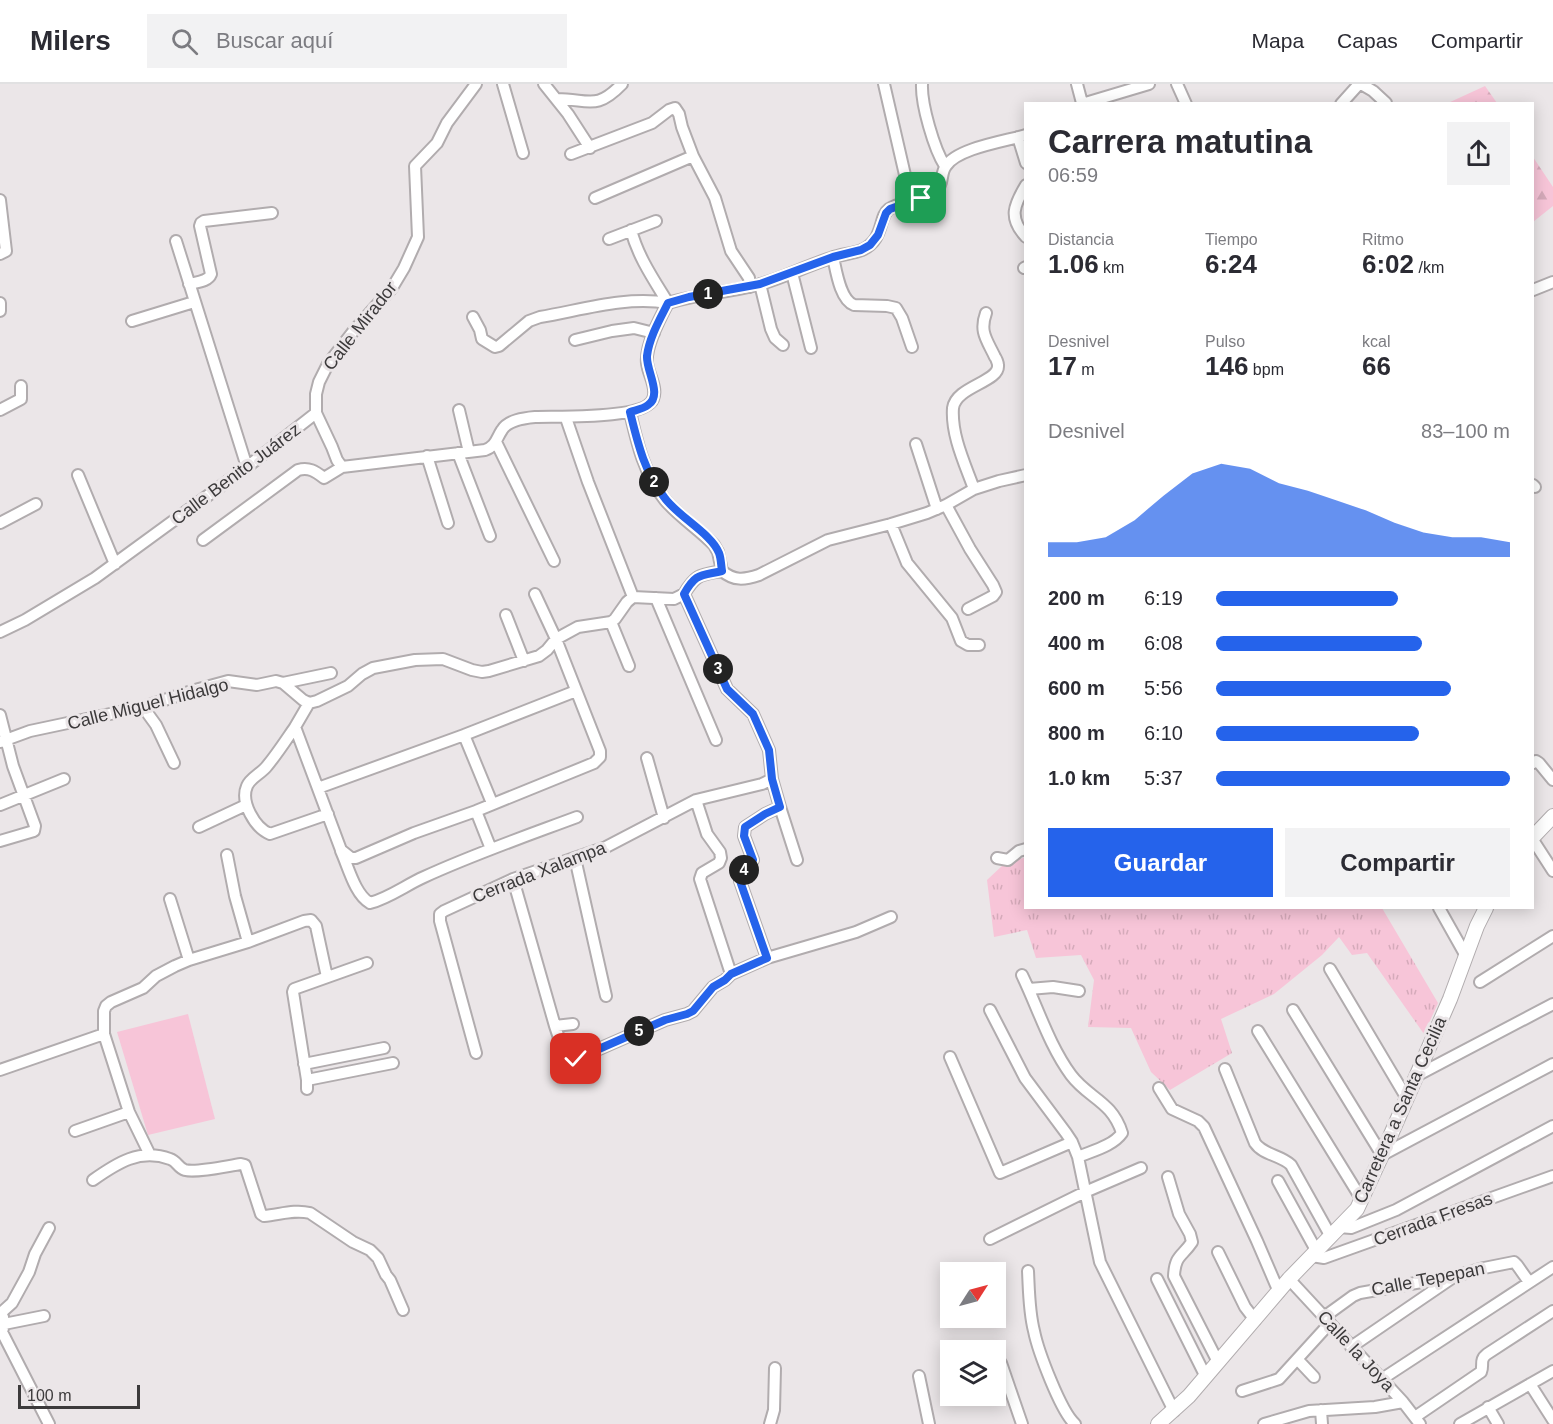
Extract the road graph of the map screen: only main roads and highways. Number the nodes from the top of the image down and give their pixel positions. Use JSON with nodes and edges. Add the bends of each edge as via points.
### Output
{"nodes":[{"id":1,"x":1553,"y":816,"type":"edge"},
{"id":2,"x":1534,"y":837,"type":"edge"},
{"id":3,"x":1486,"y":909,"type":"edge"},
{"id":4,"x":1158,"y":1424,"type":"edge"}],
"edges":[{"from":1,"to":2,"type":"main road"},
{"from":3,"to":4,"type":"main road","name":"Carretera a Santa Cecilia","via":[[1362,1200],[1206,1377]]}]}
